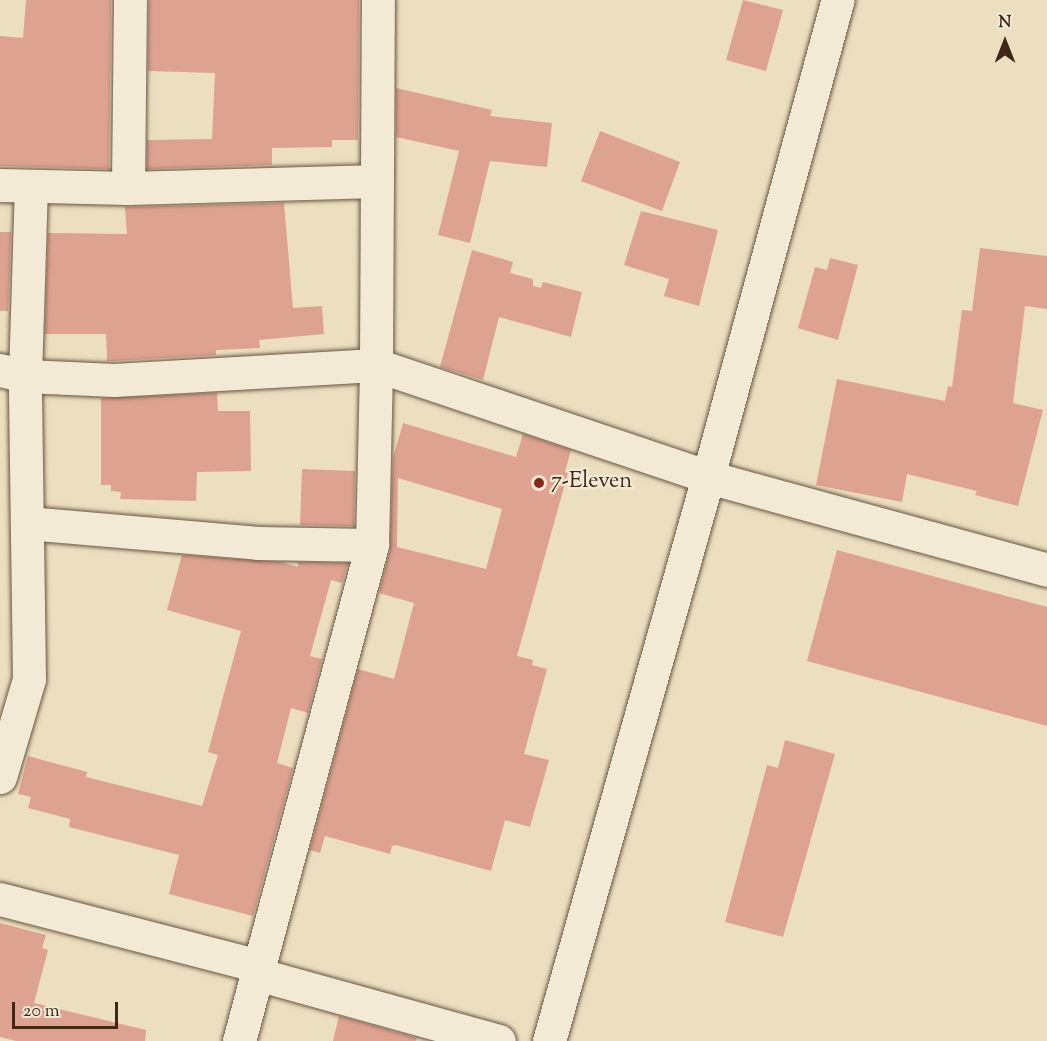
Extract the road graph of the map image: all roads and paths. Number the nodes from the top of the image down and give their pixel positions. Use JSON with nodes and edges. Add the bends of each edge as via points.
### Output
{"nodes":[{"id":1,"x":130,"y":0,"type":"edge"},
{"id":2,"x":378,"y":0,"type":"edge"},
{"id":3,"x":838,"y":0,"type":"edge"},
{"id":4,"x":377,"y":181,"type":"junction"},
{"id":5,"x":15,"y":186,"type":"edge"},
{"id":6,"x":128,"y":188,"type":"junction"},
{"id":7,"x":376,"y":365,"type":"junction"},
{"id":8,"x":12,"y":373,"type":"edge"},
{"id":9,"x":708,"y":477,"type":"junction"},
{"id":10,"x":27,"y":523,"type":"junction"},
{"id":11,"x":372,"y":545,"type":"junction"},
{"id":12,"x":1047,"y":570,"type":"edge"},
{"id":13,"x":0,"y":777,"type":"edge"},
{"id":14,"x":0,"y":899,"type":"edge"},
{"id":15,"x":258,"y":970,"type":"junction"},
{"id":16,"x":239,"y":1041,"type":"edge"},
{"id":17,"x":499,"y":1041,"type":"edge"},
{"id":18,"x":549,"y":1041,"type":"edge"}],
"edges":[{"from":1,"to":6,"type":"street"},
{"from":2,"to":4,"type":"street"},
{"from":3,"to":9,"type":"street"},
{"from":4,"to":6,"type":"street"},
{"from":4,"to":7,"type":"street"},
{"from":5,"to":6,"type":"street"},
{"from":5,"to":8,"type":"street"},
{"from":7,"to":8,"type":"street","via":[[114,380]]},
{"from":7,"to":9,"type":"street"},
{"from":7,"to":11,"type":"street"},
{"from":8,"to":10,"type":"street"},
{"from":9,"to":12,"type":"street"},
{"from":9,"to":18,"type":"street"},
{"from":10,"to":11,"type":"street","via":[[258,543]]},
{"from":10,"to":13,"type":"street","via":[[29,679]]},
{"from":11,"to":15,"type":"street"},
{"from":14,"to":15,"type":"street"},
{"from":15,"to":16,"type":"street"},
{"from":15,"to":17,"type":"street"}]}
